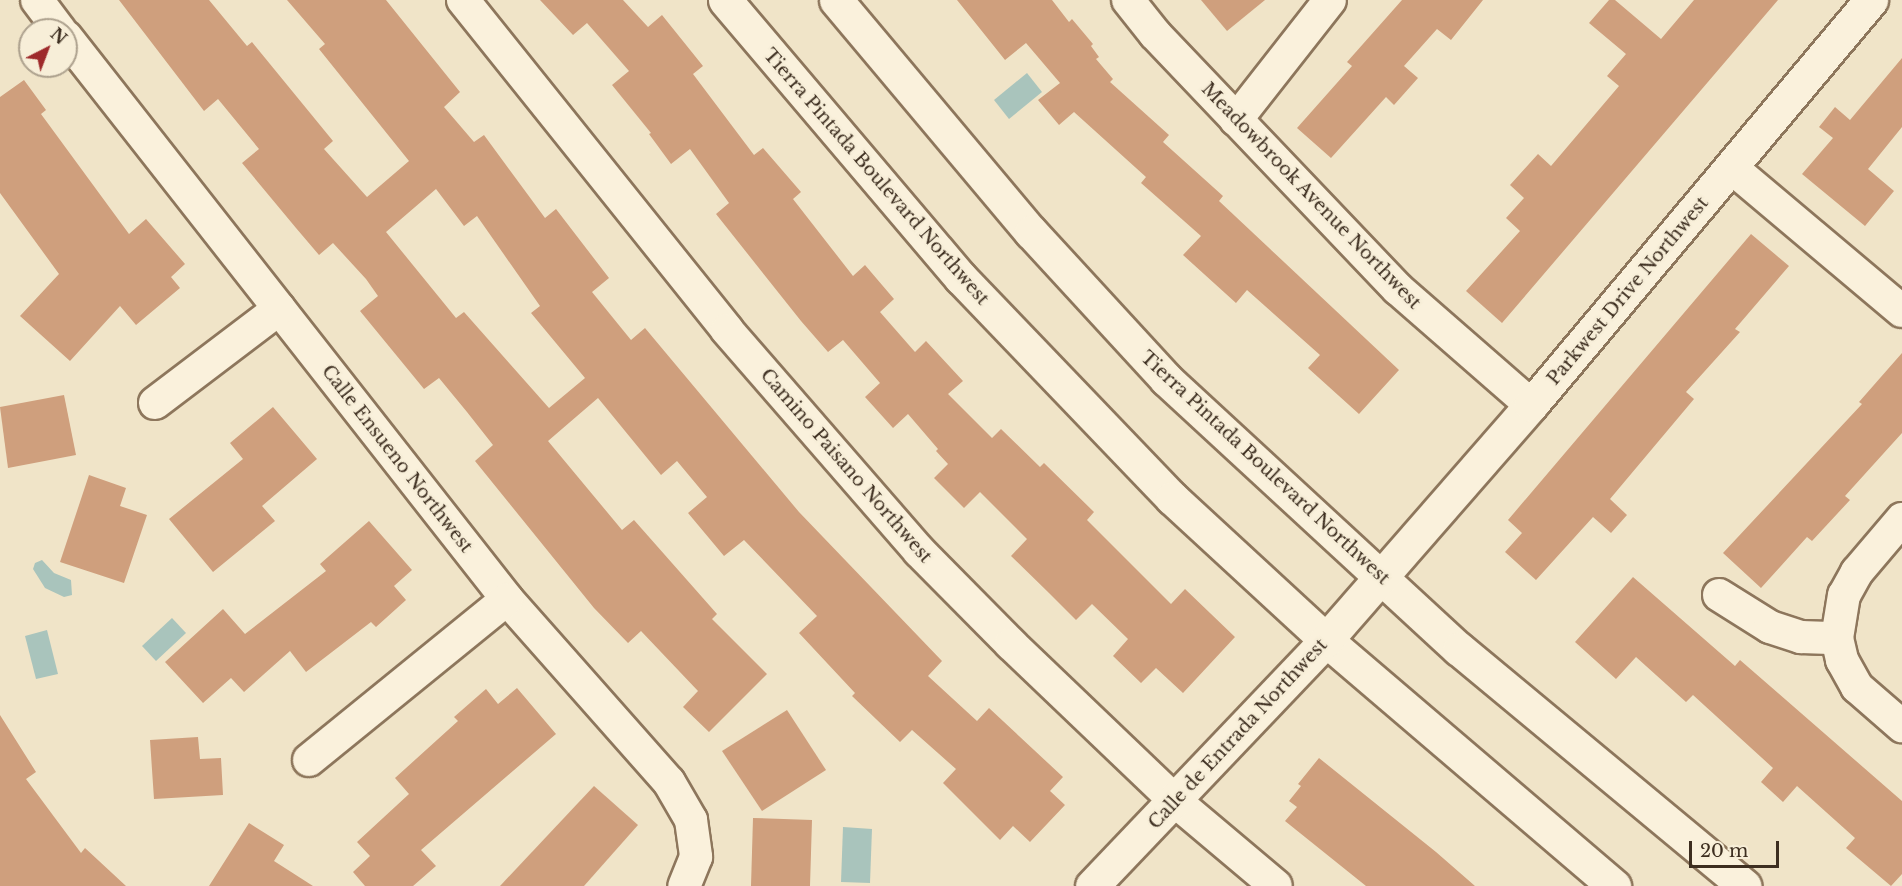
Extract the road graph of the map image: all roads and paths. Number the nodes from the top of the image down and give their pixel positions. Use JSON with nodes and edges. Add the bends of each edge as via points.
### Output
{"nodes":[{"id":1,"x":37,"y":0,"type":"edge"},
{"id":2,"x":463,"y":0,"type":"edge"},
{"id":3,"x":725,"y":0,"type":"edge"},
{"id":4,"x":836,"y":0,"type":"edge"},
{"id":5,"x":1128,"y":0,"type":"edge"},
{"id":6,"x":1330,"y":0,"type":"edge"},
{"id":7,"x":1871,"y":0,"type":"edge"},
{"id":8,"x":51,"y":18,"type":"edge"},
{"id":9,"x":78,"y":52,"type":"edge"},
{"id":10,"x":1236,"y":120,"type":"junction"},
{"id":11,"x":1732,"y":168,"type":"junction"},
{"id":12,"x":279,"y":309,"type":"junction"},
{"id":13,"x":1902,"y":312,"type":"edge"},
{"id":14,"x":154,"y":403,"type":"dead end"},
{"id":15,"x":1531,"y":405,"type":"junction"},
{"id":16,"x":1902,"y":519,"type":"edge"},
{"id":17,"x":1380,"y":578,"type":"junction"},
{"id":18,"x":1719,"y":595,"type":"dead end"},
{"id":19,"x":507,"y":598,"type":"junction"},
{"id":20,"x":1837,"y":638,"type":"junction"},
{"id":21,"x":1326,"y":640,"type":"junction"},
{"id":22,"x":1902,"y":726,"type":"edge"},
{"id":23,"x":309,"y":760,"type":"dead end"},
{"id":24,"x":1174,"y":800,"type":"junction"},
{"id":25,"x":684,"y":886,"type":"edge"},
{"id":26,"x":1092,"y":886,"type":"edge"},
{"id":27,"x":1276,"y":886,"type":"edge"},
{"id":28,"x":1614,"y":886,"type":"edge"},
{"id":29,"x":1744,"y":886,"type":"edge"}],
"edges":[{"from":1,"to":8,"type":"street"},
{"from":2,"to":24,"type":"street","name":"Camino Paisano Northwest","via":[[727,330],[919,551]]},
{"from":3,"to":21,"type":"main road","name":"Tierra Pintada Boulevard Northwest","via":[[856,158],[1046,370],[1172,498]]},
{"from":4,"to":17,"type":"main road","name":"Tierra Pintada Boulevard Northwest","via":[[1031,232],[1166,379]]},
{"from":5,"to":10,"type":"street","name":"Meadowbrook Avenue Northwest"},
{"from":6,"to":10,"type":"street"},
{"from":7,"to":11,"type":"main road","name":"Parkwest Drive Northwest"},
{"from":9,"to":12,"type":"street","name":"Calle Ensueno Northwest"},
{"from":10,"to":15,"type":"street","name":"Meadowbrook Avenue Northwest","via":[[1398,289]]},
{"from":11,"to":13,"type":"street"},
{"from":11,"to":15,"type":"main road","name":"Parkwest Drive Northwest"},
{"from":12,"to":14,"type":"street"},
{"from":12,"to":19,"type":"street","name":"Calle Ensueno Northwest"},
{"from":15,"to":17,"type":"main road","name":"Parkwest Drive Northwest"},
{"from":16,"to":20,"type":"street","via":[[1857,572],[1844,594]]},
{"from":17,"to":21,"type":"main road","name":"Calle de Entrada Northwest"},
{"from":17,"to":29,"type":"main road","name":"Tierra Pintada Boulevard Northwest","via":[[1578,751]]},
{"from":18,"to":20,"type":"street","via":[[1770,627],[1802,637]]},
{"from":19,"to":23,"type":"street"},
{"from":19,"to":25,"type":"street","name":"Calle Ensueno Northwest","via":[[669,782],[691,820],[696,857]]},
{"from":20,"to":22,"type":"street","via":[[1842,660],[1857,687]]},
{"from":21,"to":24,"type":"main road","name":"Calle de Entrada Northwest"},
{"from":21,"to":28,"type":"main road","name":"Tierra Pintada Boulevard Northwest"},
{"from":24,"to":26,"type":"main road","name":"Calle de Entrada Northwest"},
{"from":24,"to":27,"type":"street","name":"Camino Paisano Northwest"}]}
